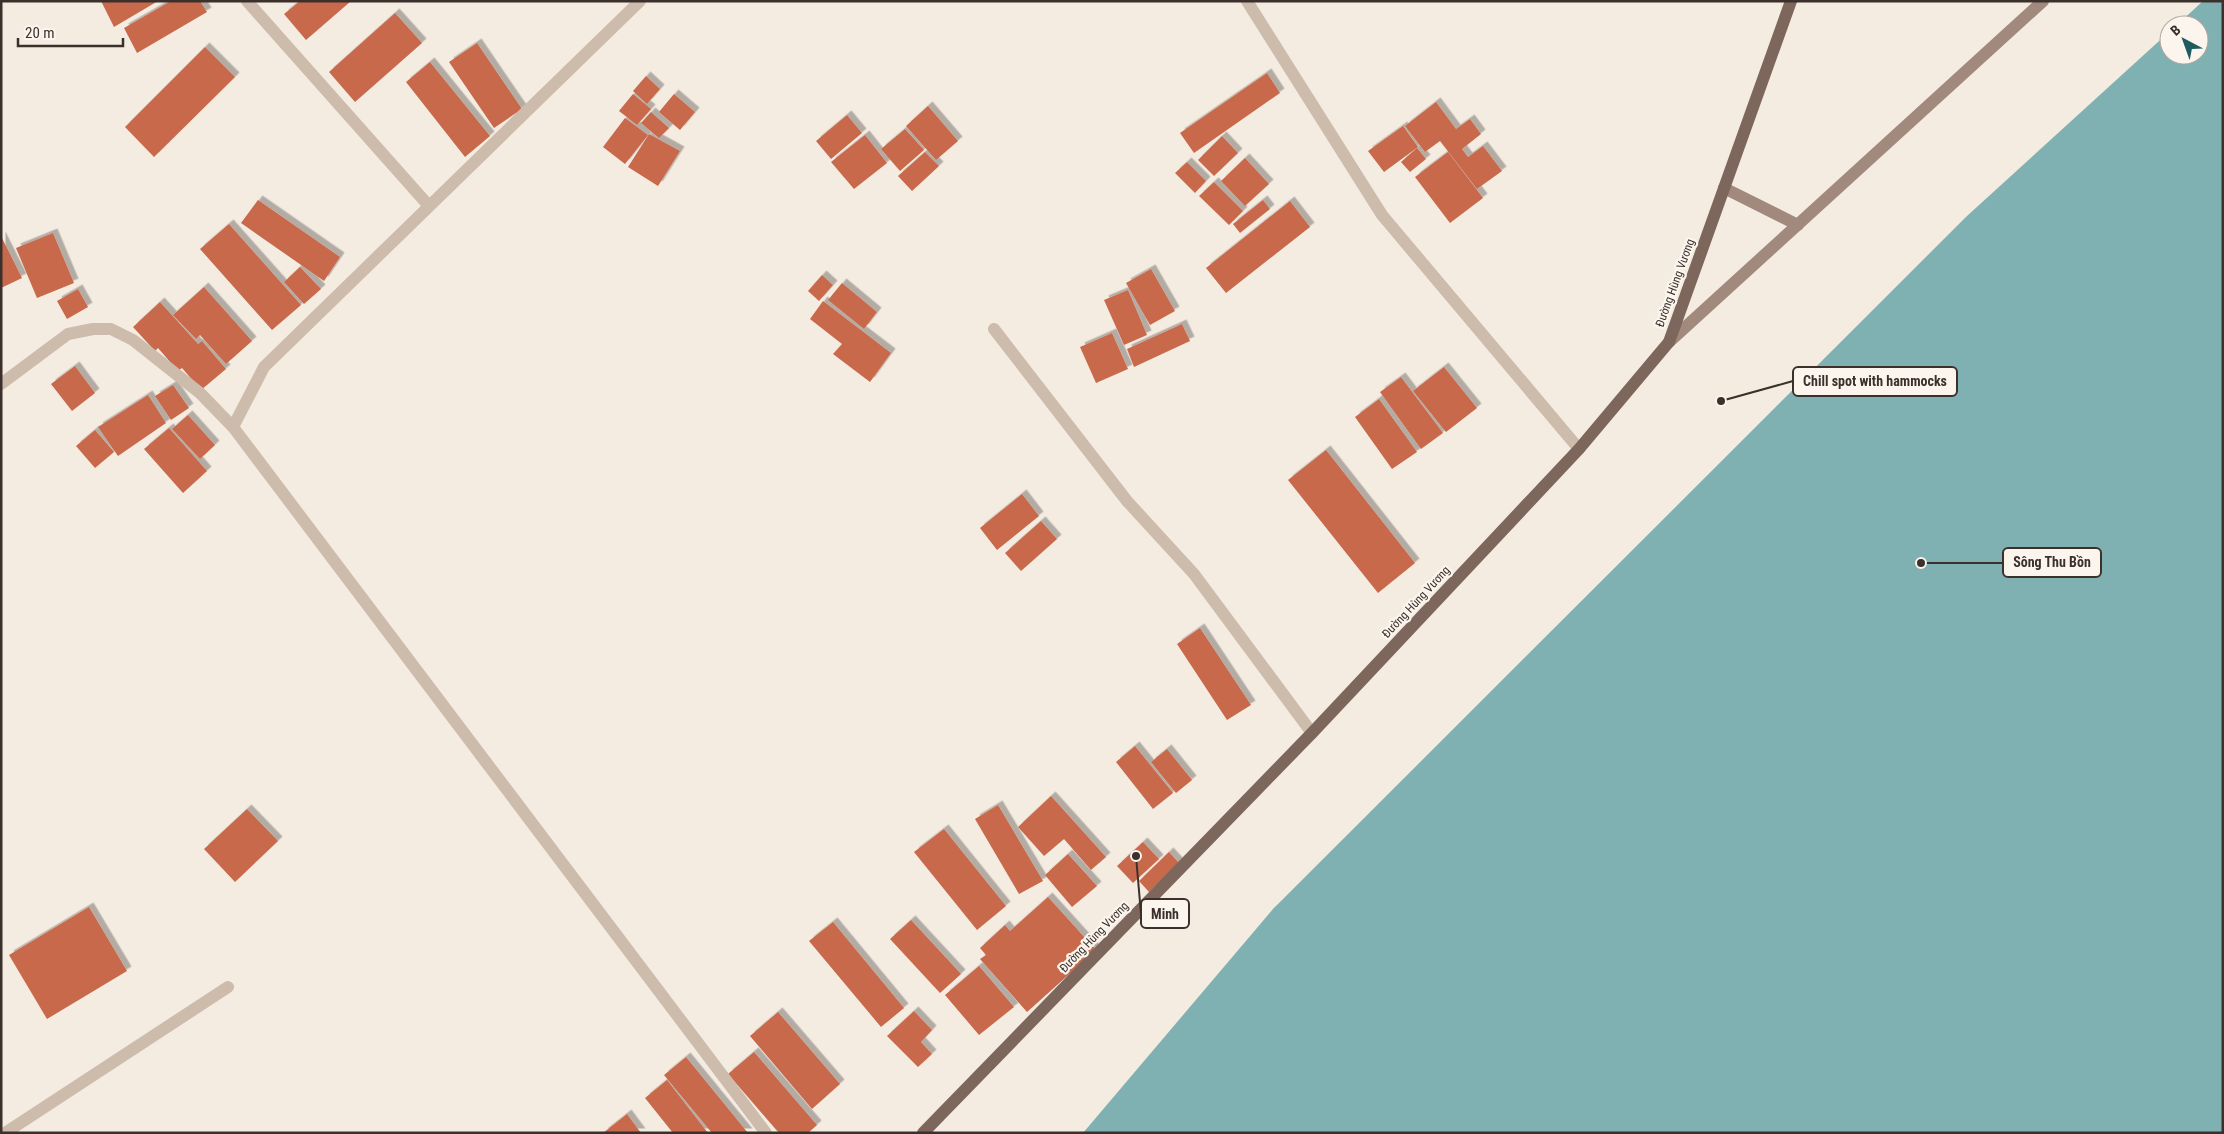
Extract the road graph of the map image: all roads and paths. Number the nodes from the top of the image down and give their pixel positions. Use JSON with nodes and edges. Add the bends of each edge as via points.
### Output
{"nodes":[{"id":1,"x":247,"y":1,"type":"edge"},
{"id":2,"x":640,"y":1,"type":"edge"},
{"id":3,"x":1247,"y":1,"type":"edge"},
{"id":4,"x":1791,"y":1,"type":"edge"},
{"id":5,"x":2042,"y":1,"type":"edge"},
{"id":6,"x":1724,"y":188,"type":"junction"},
{"id":7,"x":429,"y":206,"type":"junction"},
{"id":8,"x":1798,"y":225,"type":"junction"},
{"id":9,"x":994,"y":329,"type":"dead end"},
{"id":10,"x":1669,"y":342,"type":"junction"},
{"id":11,"x":1,"y":384,"type":"edge"},
{"id":12,"x":233,"y":427,"type":"junction"},
{"id":13,"x":1579,"y":449,"type":"junction"},
{"id":14,"x":1312,"y":733,"type":"junction"},
{"id":15,"x":228,"y":987,"type":"dead end"},
{"id":16,"x":5,"y":1133,"type":"edge"},
{"id":17,"x":766,"y":1133,"type":"edge"},
{"id":18,"x":923,"y":1133,"type":"edge"}],
"edges":[{"from":1,"to":7,"type":"street"},
{"from":2,"to":7,"type":"street"},
{"from":3,"to":13,"type":"street","via":[[1382,216]]},
{"from":4,"to":6,"type":"main road","name":"Đường Hùng Vương"},
{"from":5,"to":8,"type":"street"},
{"from":6,"to":8,"type":"street"},
{"from":6,"to":10,"type":"main road","name":"Đường Hùng Vương"},
{"from":7,"to":12,"type":"street","via":[[264,367]]},
{"from":8,"to":10,"type":"street"},
{"from":9,"to":14,"type":"street","via":[[1127,501],[1194,574]]},
{"from":10,"to":13,"type":"main road","name":"Đường Hùng Vương"},
{"from":11,"to":12,"type":"street","via":[[68,334],[111,329],[133,340],[193,388]]},
{"from":12,"to":17,"type":"street"},
{"from":13,"to":14,"type":"main road","name":"Đường Hùng Vương"},
{"from":14,"to":18,"type":"main road","name":"Đường Hùng Vương"},
{"from":15,"to":16,"type":"street"}]}
